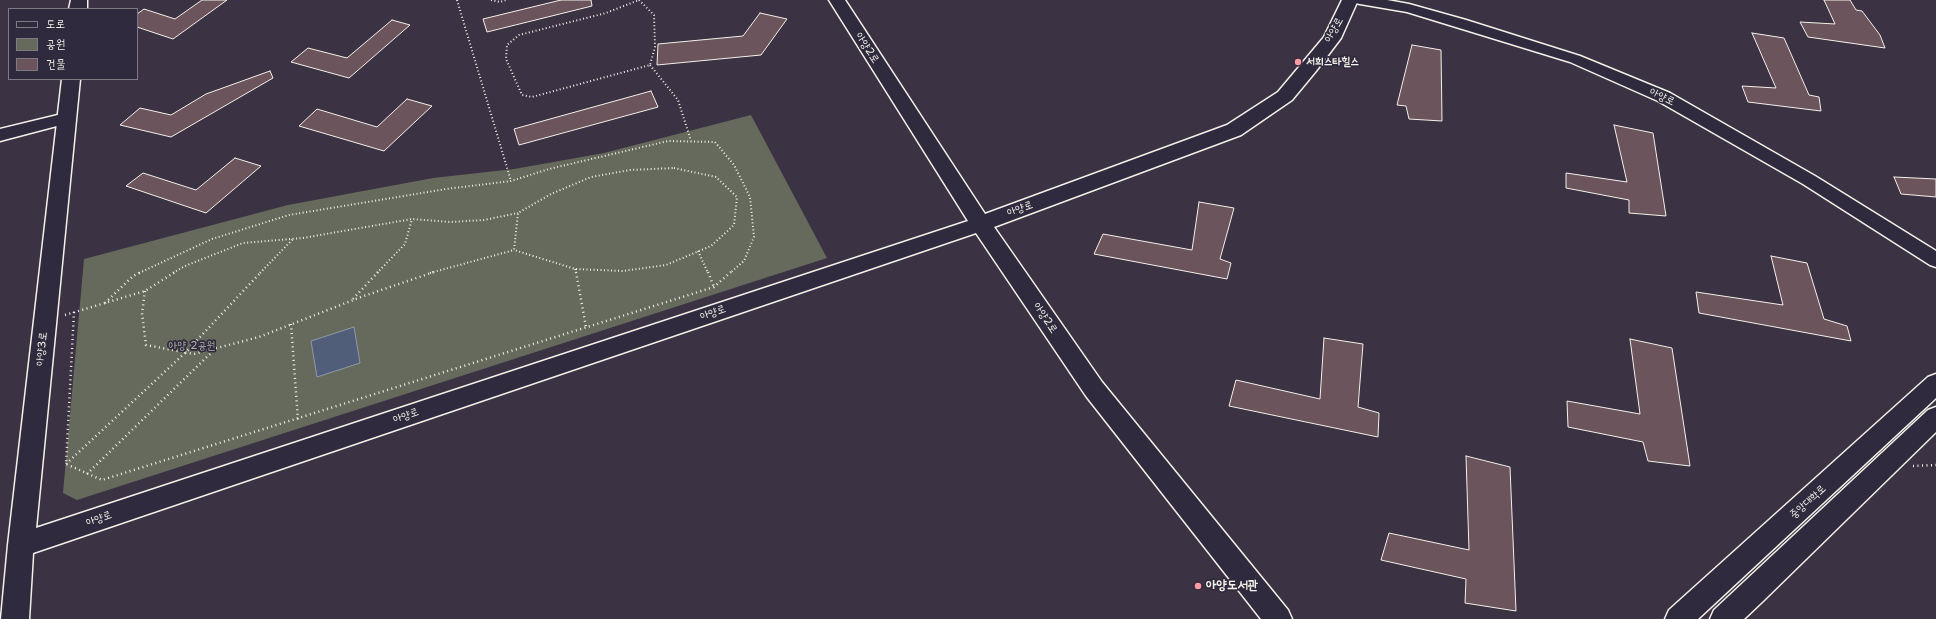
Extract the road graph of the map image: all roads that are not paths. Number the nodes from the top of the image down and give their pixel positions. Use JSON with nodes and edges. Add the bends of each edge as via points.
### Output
{"nodes":[{"id":1,"x":837,"y":0,"type":"edge"},
{"id":2,"x":1350,"y":0,"type":"edge"},
{"id":3,"x":1360,"y":0,"type":"edge"},
{"id":4,"x":71,"y":80,"type":"edge"},
{"id":5,"x":66,"y":118,"type":"junction"},
{"id":6,"x":0,"y":136,"type":"edge"},
{"id":7,"x":981,"y":224,"type":"junction"},
{"id":8,"x":1936,"y":260,"type":"edge"},
{"id":9,"x":1936,"y":384,"type":"edge"},
{"id":10,"x":1936,"y":417,"type":"edge"},
{"id":11,"x":21,"y":545,"type":"junction"},
{"id":12,"x":14,"y":619,"type":"edge"},
{"id":13,"x":1278,"y":619,"type":"edge"},
{"id":14,"x":1679,"y":619,"type":"edge"},
{"id":15,"x":1724,"y":619,"type":"edge"}],
"edges":[{"from":1,"to":7,"type":"street","name":"아양2로"},
{"from":2,"to":7,"type":"street","name":"아양로","via":[[1332,38],[1284,96],[1234,130]]},
{"from":3,"to":8,"type":"street","name":"아양로","via":[[1409,8],[1567,56],[1664,97],[1809,180]]},
{"from":4,"to":5,"type":"street","name":"아양3로"},
{"from":5,"to":6,"type":"street"},
{"from":5,"to":11,"type":"street","name":"아양3로"},
{"from":7,"to":11,"type":"street","name":"아양로"},
{"from":7,"to":13,"type":"street","name":"아양2로","via":[[1094,389]]},
{"from":9,"to":14,"type":"street","name":"중앙대학로"},
{"from":10,"to":15,"type":"street"},
{"from":11,"to":12,"type":"street","name":"아양3로"}]}
